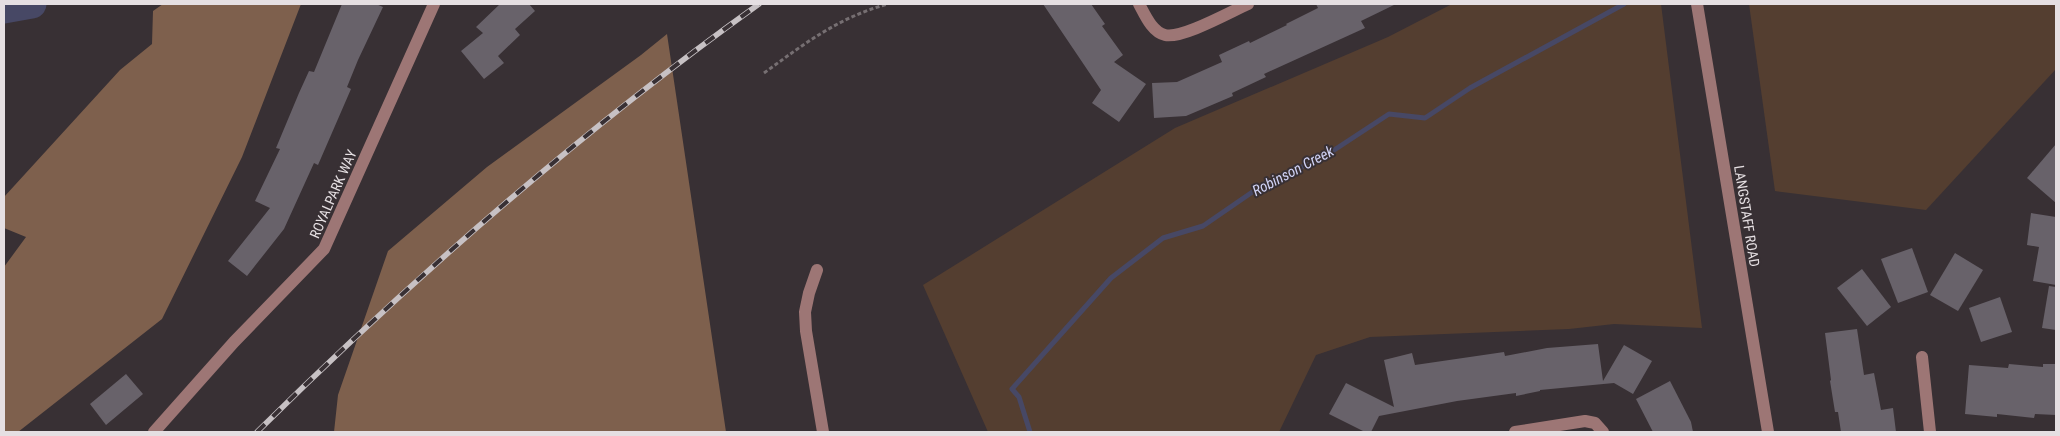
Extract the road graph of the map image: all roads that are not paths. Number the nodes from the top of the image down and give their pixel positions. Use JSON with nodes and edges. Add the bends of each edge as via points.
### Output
{"nodes":[{"id":1,"x":434,"y":4,"type":"edge"},
{"id":2,"x":1139,"y":4,"type":"edge"},
{"id":3,"x":1248,"y":4,"type":"edge"},
{"id":4,"x":1697,"y":4,"type":"edge"},
{"id":5,"x":817,"y":270,"type":"dead end"},
{"id":6,"x":1922,"y":357,"type":"dead end"},
{"id":7,"x":154,"y":432,"type":"edge"},
{"id":8,"x":823,"y":432,"type":"edge"},
{"id":9,"x":1515,"y":432,"type":"edge"},
{"id":10,"x":1603,"y":432,"type":"edge"},
{"id":11,"x":1768,"y":432,"type":"edge"},
{"id":12,"x":1930,"y":432,"type":"edge"}],
"edges":[{"from":1,"to":7,"type":"street","name":"ROYALPARK WAY","via":[[324,249],[234,342]]},
{"from":2,"to":3,"type":"street","via":[[1151,25],[1164,36],[1180,35]]},
{"from":4,"to":11,"type":"street","name":"LANGSTAFF ROAD"},
{"from":5,"to":8,"type":"street","via":[[805,312]]},
{"from":6,"to":12,"type":"street"},
{"from":9,"to":10,"type":"street","via":[[1585,421],[1595,423]]}]}
